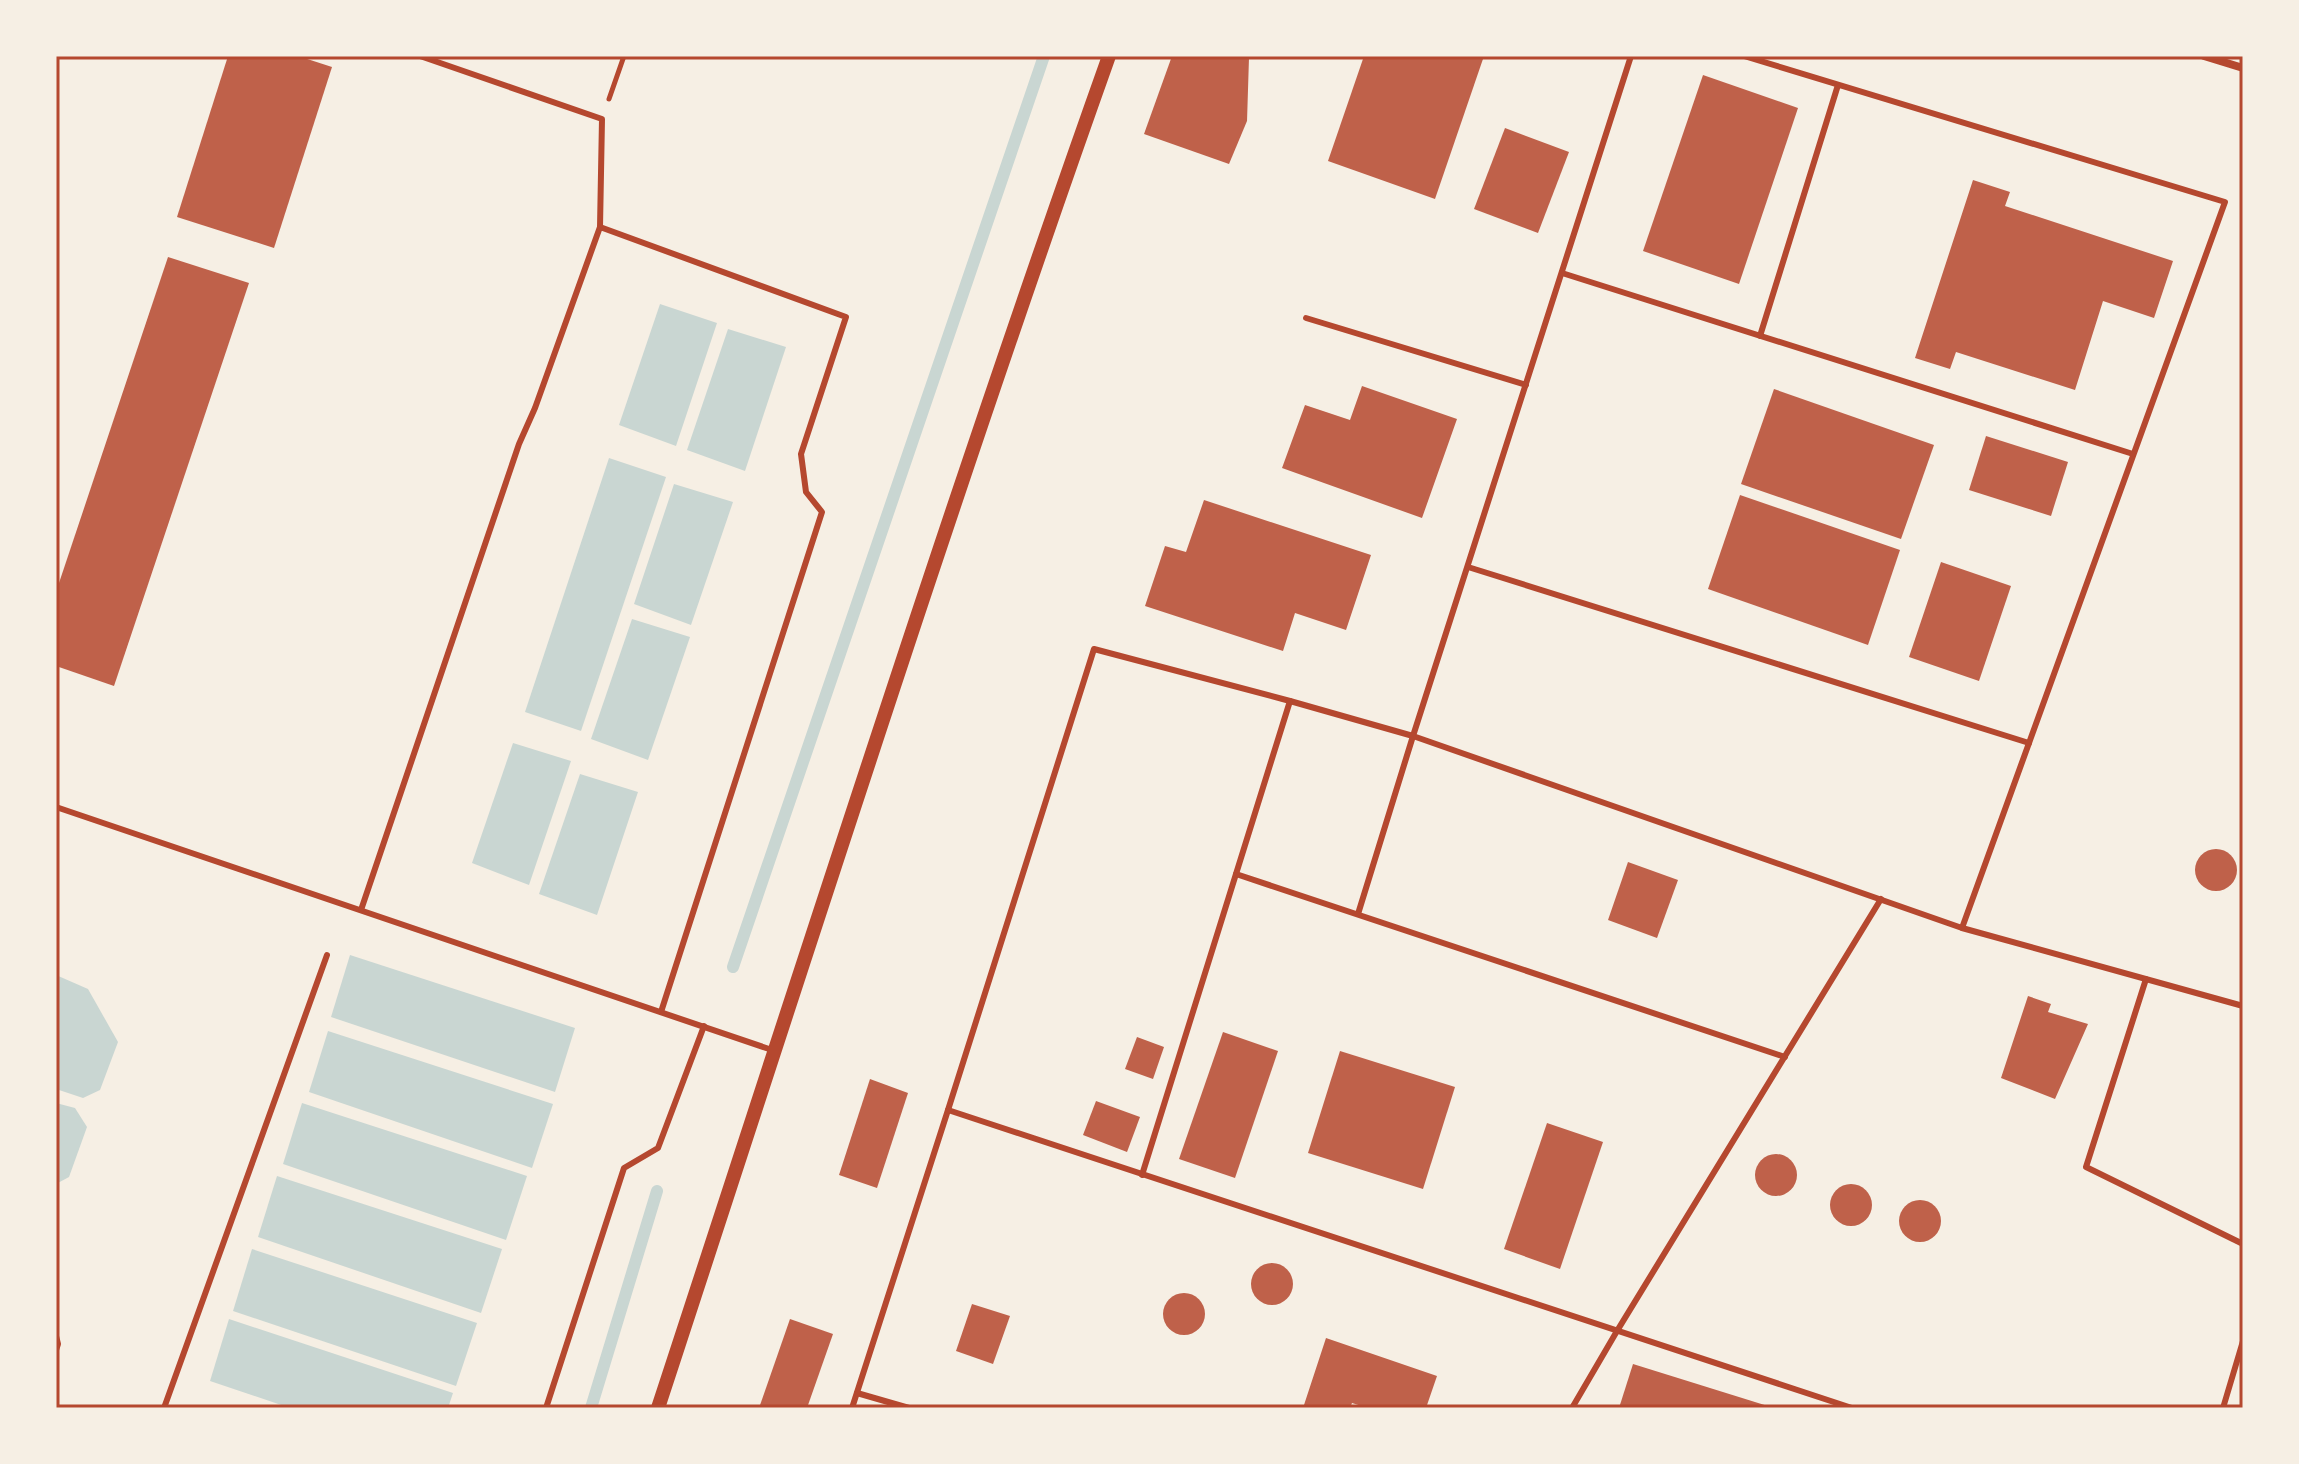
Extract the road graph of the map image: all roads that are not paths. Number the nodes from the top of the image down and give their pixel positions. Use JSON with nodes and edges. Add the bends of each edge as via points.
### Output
{"nodes":[{"id":1,"x":420,"y":56,"type":"edge"},
{"id":2,"x":1109,"y":56,"type":"edge"},
{"id":3,"x":1631,"y":56,"type":"edge"},
{"id":4,"x":1744,"y":56,"type":"edge"},
{"id":5,"x":2204,"y":56,"type":"edge"},
{"id":6,"x":2243,"y":68,"type":"edge"},
{"id":7,"x":1838,"y":85,"type":"junction"},
{"id":8,"x":600,"y":227,"type":"junction"},
{"id":9,"x":1562,"y":273,"type":"junction"},
{"id":10,"x":1306,"y":318,"type":"dead end"},
{"id":11,"x":1760,"y":336,"type":"junction"},
{"id":12,"x":1526,"y":385,"type":"junction"},
{"id":13,"x":2133,"y":454,"type":"junction"},
{"id":14,"x":1468,"y":567,"type":"junction"},
{"id":15,"x":1290,"y":701,"type":"junction"},
{"id":16,"x":1413,"y":736,"type":"junction"},
{"id":17,"x":2029,"y":743,"type":"junction"},
{"id":18,"x":56,"y":807,"type":"edge"},
{"id":19,"x":1236,"y":874,"type":"junction"},
{"id":20,"x":1881,"y":899,"type":"junction"},
{"id":21,"x":361,"y":910,"type":"junction"},
{"id":22,"x":1358,"y":914,"type":"junction"},
{"id":23,"x":1962,"y":928,"type":"junction"},
{"id":24,"x":327,"y":955,"type":"dead end"},
{"id":25,"x":2146,"y":979,"type":"junction"},
{"id":26,"x":2243,"y":1006,"type":"edge"},
{"id":27,"x":661,"y":1012,"type":"junction"},
{"id":28,"x":704,"y":1026,"type":"junction"},
{"id":29,"x":775,"y":1051,"type":"junction"},
{"id":30,"x":1785,"y":1057,"type":"junction"},
{"id":31,"x":948,"y":1110,"type":"junction"},
{"id":32,"x":1142,"y":1175,"type":"junction"},
{"id":33,"x":2243,"y":1244,"type":"edge"},
{"id":34,"x":1617,"y":1331,"type":"junction"},
{"id":35,"x":56,"y":1336,"type":"edge"},
{"id":36,"x":2243,"y":1341,"type":"edge"},
{"id":37,"x":56,"y":1350,"type":"edge"},
{"id":38,"x":857,"y":1393,"type":"junction"},
{"id":39,"x":164,"y":1408,"type":"edge"},
{"id":40,"x":546,"y":1408,"type":"edge"},
{"id":41,"x":658,"y":1408,"type":"edge"},
{"id":42,"x":852,"y":1408,"type":"edge"},
{"id":43,"x":909,"y":1408,"type":"edge"},
{"id":44,"x":1572,"y":1408,"type":"edge"},
{"id":45,"x":1852,"y":1408,"type":"edge"},
{"id":46,"x":2223,"y":1408,"type":"edge"}],
"edges":[{"from":1,"to":8,"type":"lane","via":[[602,119]]},
{"from":2,"to":29,"type":"street"},
{"from":3,"to":9,"type":"lane"},
{"from":4,"to":7,"type":"lane"},
{"from":5,"to":6,"type":"street"},
{"from":7,"to":11,"type":"lane"},
{"from":7,"to":13,"type":"lane","via":[[2225,202]]},
{"from":8,"to":21,"type":"lane","via":[[519,444]]},
{"from":8,"to":27,"type":"lane","via":[[846,317],[801,454],[806,492],[822,512]]},
{"from":9,"to":11,"type":"lane"},
{"from":9,"to":12,"type":"lane"},
{"from":10,"to":12,"type":"lane"},
{"from":11,"to":13,"type":"lane"},
{"from":12,"to":14,"type":"lane"},
{"from":13,"to":17,"type":"lane"},
{"from":14,"to":16,"type":"lane"},
{"from":14,"to":17,"type":"lane"},
{"from":15,"to":16,"type":"lane"},
{"from":15,"to":19,"type":"lane"},
{"from":15,"to":31,"type":"lane","via":[[1094,649]]},
{"from":16,"to":20,"type":"lane"},
{"from":16,"to":22,"type":"lane"},
{"from":17,"to":23,"type":"lane"},
{"from":18,"to":21,"type":"lane"},
{"from":19,"to":22,"type":"lane"},
{"from":19,"to":32,"type":"lane"},
{"from":20,"to":23,"type":"lane"},
{"from":20,"to":30,"type":"lane"},
{"from":21,"to":27,"type":"lane"},
{"from":22,"to":30,"type":"lane"},
{"from":23,"to":25,"type":"lane"},
{"from":24,"to":39,"type":"lane"},
{"from":25,"to":26,"type":"lane"},
{"from":25,"to":33,"type":"lane","via":[[2086,1167]]},
{"from":27,"to":28,"type":"lane"},
{"from":28,"to":29,"type":"lane"},
{"from":28,"to":40,"type":"lane","via":[[658,1148],[624,1168]]},
{"from":29,"to":41,"type":"street"},
{"from":30,"to":34,"type":"lane"},
{"from":31,"to":32,"type":"lane"},
{"from":31,"to":38,"type":"lane"},
{"from":32,"to":34,"type":"lane"},
{"from":34,"to":44,"type":"lane"},
{"from":34,"to":45,"type":"lane"},
{"from":35,"to":37,"type":"lane"},
{"from":36,"to":46,"type":"lane"},
{"from":38,"to":42,"type":"lane"},
{"from":38,"to":43,"type":"lane"}]}
